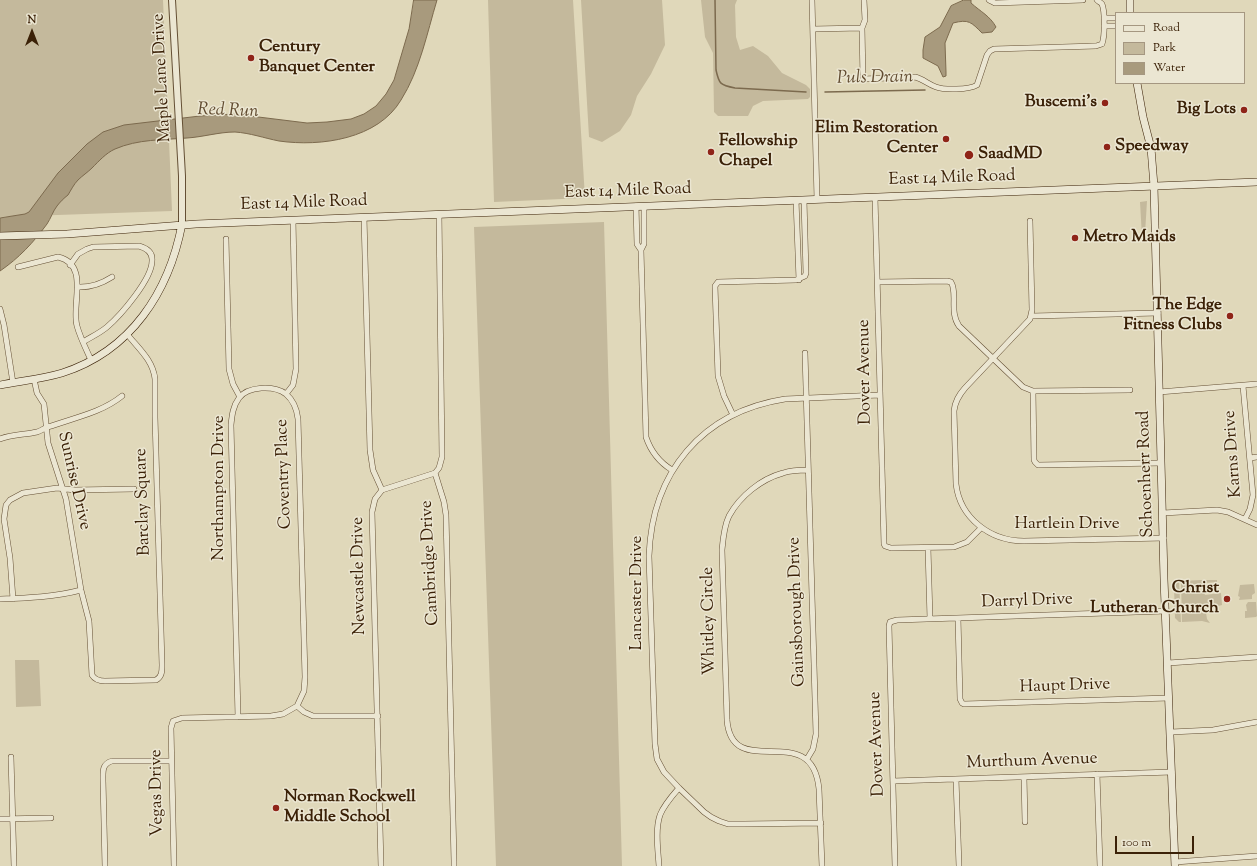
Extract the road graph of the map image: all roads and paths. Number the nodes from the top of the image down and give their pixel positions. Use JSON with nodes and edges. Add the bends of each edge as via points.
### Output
{"nodes":[{"id":1,"x":172,"y":0,"type":"edge"},
{"id":2,"x":812,"y":0,"type":"edge"},
{"id":3,"x":864,"y":0,"type":"edge"},
{"id":4,"x":989,"y":0,"type":"edge"},
{"id":5,"x":1083,"y":0,"type":"edge"},
{"id":6,"x":1097,"y":0,"type":"edge"},
{"id":7,"x":1130,"y":0,"type":"edge"},
{"id":8,"x":1130,"y":12,"type":"edge"},
{"id":9,"x":1115,"y":18,"type":"edge"},
{"id":10,"x":1104,"y":22,"type":"junction"},
{"id":11,"x":1115,"y":26,"type":"edge"},
{"id":12,"x":862,"y":28,"type":"junction"},
{"id":13,"x":813,"y":29,"type":"junction"},
{"id":14,"x":1137,"y":84,"type":"edge"},
{"id":15,"x":1257,"y":182,"type":"edge"},
{"id":16,"x":1154,"y":186,"type":"junction"},
{"id":17,"x":876,"y":197,"type":"junction"},
{"id":18,"x":817,"y":199,"type":"junction"},
{"id":19,"x":796,"y":200,"type":"junction"},
{"id":20,"x":804,"y":200,"type":"junction"},
{"id":21,"x":636,"y":206,"type":"junction"},
{"id":22,"x":644,"y":206,"type":"junction"},
{"id":23,"x":439,"y":214,"type":"junction"},
{"id":24,"x":364,"y":217,"type":"junction"},
{"id":25,"x":294,"y":220,"type":"junction"},
{"id":26,"x":1030,"y":220,"type":"dead end"},
{"id":27,"x":182,"y":224,"type":"junction"},
{"id":28,"x":0,"y":236,"type":"edge"},
{"id":29,"x":226,"y":239,"type":"dead end"},
{"id":30,"x":641,"y":250,"type":"junction"},
{"id":31,"x":70,"y":265,"type":"junction"},
{"id":32,"x":18,"y":267,"type":"dead end"},
{"id":33,"x":112,"y":277,"type":"dead end"},
{"id":34,"x":799,"y":280,"type":"junction"},
{"id":35,"x":878,"y":282,"type":"junction"},
{"id":36,"x":77,"y":288,"type":"junction"},
{"id":37,"x":0,"y":309,"type":"edge"},
{"id":38,"x":1158,"y":313,"type":"junction"},
{"id":39,"x":1032,"y":316,"type":"junction"},
{"id":40,"x":127,"y":334,"type":"junction"},
{"id":41,"x":83,"y":342,"type":"junction"},
{"id":42,"x":805,"y":353,"type":"dead end"},
{"id":43,"x":993,"y":359,"type":"junction"},
{"id":44,"x":91,"y":360,"type":"junction"},
{"id":45,"x":34,"y":379,"type":"junction"},
{"id":46,"x":13,"y":383,"type":"junction"},
{"id":47,"x":1257,"y":384,"type":"edge"},
{"id":48,"x":0,"y":385,"type":"edge"},
{"id":49,"x":1243,"y":386,"type":"junction"},
{"id":50,"x":1130,"y":390,"type":"dead end"},
{"id":51,"x":1033,"y":391,"type":"junction"},
{"id":52,"x":1159,"y":392,"type":"junction"},
{"id":53,"x":286,"y":394,"type":"junction"},
{"id":54,"x":122,"y":396,"type":"dead end"},
{"id":55,"x":880,"y":396,"type":"junction"},
{"id":56,"x":240,"y":397,"type":"junction"},
{"id":57,"x":806,"y":397,"type":"junction"},
{"id":58,"x":732,"y":415,"type":"junction"},
{"id":59,"x":46,"y":428,"type":"junction"},
{"id":60,"x":0,"y":439,"type":"edge"},
{"id":61,"x":1257,"y":457,"type":"edge"},
{"id":62,"x":1250,"y":458,"type":"junction"},
{"id":63,"x":1161,"y":463,"type":"junction"},
{"id":64,"x":672,"y":470,"type":"junction"},
{"id":65,"x":808,"y":470,"type":"junction"},
{"id":66,"x":434,"y":473,"type":"junction"},
{"id":67,"x":64,"y":489,"type":"junction"},
{"id":68,"x":134,"y":489,"type":"dead end"},
{"id":69,"x":382,"y":490,"type":"junction"},
{"id":70,"x":1163,"y":513,"type":"junction"},
{"id":71,"x":1245,"y":519,"type":"junction"},
{"id":72,"x":1257,"y":525,"type":"edge"},
{"id":73,"x":981,"y":528,"type":"junction"},
{"id":74,"x":1164,"y":538,"type":"junction"},
{"id":75,"x":928,"y":548,"type":"junction"},
{"id":76,"x":81,"y":590,"type":"junction"},
{"id":77,"x":0,"y":599,"type":"edge"},
{"id":78,"x":13,"y":599,"type":"junction"},
{"id":79,"x":1166,"y":611,"type":"junction"},
{"id":80,"x":958,"y":618,"type":"junction"},
{"id":81,"x":930,"y":619,"type":"junction"},
{"id":82,"x":890,"y":622,"type":"joint"},
{"id":83,"x":1257,"y":657,"type":"edge"},
{"id":84,"x":1168,"y":663,"type":"junction"},
{"id":85,"x":159,"y":678,"type":"joint"},
{"id":86,"x":1169,"y":698,"type":"junction"},
{"id":87,"x":297,"y":706,"type":"junction"},
{"id":88,"x":378,"y":716,"type":"junction"},
{"id":89,"x":238,"y":717,"type":"junction"},
{"id":90,"x":1257,"y":722,"type":"edge"},
{"id":91,"x":1171,"y":732,"type":"junction"},
{"id":92,"x":12,"y":757,"type":"dead end"},
{"id":93,"x":807,"y":759,"type":"junction"},
{"id":94,"x":171,"y":761,"type":"junction"},
{"id":95,"x":1172,"y":772,"type":"junction"},
{"id":96,"x":1097,"y":774,"type":"junction"},
{"id":97,"x":1024,"y":777,"type":"junction"},
{"id":98,"x":956,"y":778,"type":"junction"},
{"id":99,"x":892,"y":781,"type":"junction"},
{"id":100,"x":678,"y":788,"type":"junction"},
{"id":101,"x":51,"y":818,"type":"dead end"},
{"id":102,"x":0,"y":819,"type":"edge"},
{"id":103,"x":14,"y":819,"type":"junction"},
{"id":104,"x":1025,"y":822,"type":"dead end"},
{"id":105,"x":821,"y":823,"type":"junction"},
{"id":106,"x":1257,"y":856,"type":"edge"},
{"id":107,"x":1175,"y":864,"type":"edge"},
{"id":108,"x":14,"y":866,"type":"edge"},
{"id":109,"x":105,"y":866,"type":"edge"},
{"id":110,"x":174,"y":866,"type":"edge"},
{"id":111,"x":381,"y":866,"type":"edge"},
{"id":112,"x":454,"y":866,"type":"edge"},
{"id":113,"x":659,"y":866,"type":"edge"},
{"id":114,"x":822,"y":866,"type":"edge"},
{"id":115,"x":895,"y":866,"type":"edge"},
{"id":116,"x":959,"y":866,"type":"edge"},
{"id":117,"x":1100,"y":866,"type":"edge"}],
"edges":[{"from":1,"to":27,"type":"street","name":"Maple Lane Drive","via":[[181,154]]},
{"from":2,"to":13,"type":"street"},
{"from":3,"to":12,"type":"street","via":[[865,20]]},
{"from":4,"to":5,"type":"street","via":[[1001,3]]},
{"from":6,"to":10,"type":"street","via":[[1102,6]]},
{"from":7,"to":8,"type":"main road"},
{"from":9,"to":10,"type":"street"},
{"from":10,"to":11,"type":"street"},
{"from":10,"to":12,"type":"street","via":[[1103,42],[1096,46],[994,49],[988,55],[979,82],[969,88],[938,88],[915,77],[864,79]]},
{"from":12,"to":13,"type":"street"},
{"from":13,"to":18,"type":"street"},
{"from":14,"to":16,"type":"main road","name":"Schoenherr Road","via":[[1151,148]]},
{"from":15,"to":16,"type":"main road","name":"East 14 Mile Road"},
{"from":16,"to":17,"type":"main road","name":"East 14 Mile Road"},
{"from":16,"to":38,"type":"main road","name":"Schoenherr Road"},
{"from":17,"to":18,"type":"main road","name":"East 14 Mile Road"},
{"from":17,"to":35,"type":"street","name":"Dover Avenue"},
{"from":18,"to":20,"type":"main road","name":"East 14 Mile Road"},
{"from":19,"to":20,"type":"main road","name":"East 14 Mile Road"},
{"from":19,"to":22,"type":"main road","name":"East 14 Mile Road"},
{"from":19,"to":34,"type":"street"},
{"from":20,"to":34,"type":"street","via":[[806,273]]},
{"from":21,"to":22,"type":"main road","name":"East 14 Mile Road"},
{"from":21,"to":23,"type":"main road","name":"East 14 Mile Road"},
{"from":21,"to":30,"type":"street","via":[[637,244]]},
{"from":22,"to":30,"type":"street","via":[[644,244]]},
{"from":23,"to":24,"type":"main road","name":"East 14 Mile Road"},
{"from":23,"to":66,"type":"street","via":[[442,457],[439,468]]},
{"from":24,"to":25,"type":"main road","name":"East 14 Mile Road"},
{"from":24,"to":69,"type":"street","via":[[370,450],[373,470]]},
{"from":25,"to":27,"type":"main road","name":"East 14 Mile Road"},
{"from":25,"to":53,"type":"street","name":"Coventry Place","via":[[296,369],[295,381]]},
{"from":26,"to":39,"type":"street"},
{"from":27,"to":28,"type":"main road","name":"East 14 Mile Road","via":[[46,235]]},
{"from":27,"to":40,"type":"main road","via":[[172,264],[162,287],[148,311]]},
{"from":29,"to":56,"type":"street","name":"Northampton Drive","via":[[229,369],[232,384]]},
{"from":30,"to":64,"type":"street","via":[[646,437],[657,458]]},
{"from":31,"to":32,"type":"street","via":[[63,258],[58,258]]},
{"from":31,"to":36,"type":"street","via":[[76,274]]},
{"from":31,"to":41,"type":"street","via":[[83,250],[93,247],[139,246],[146,248],[152,257],[149,272],[128,307],[98,334]]},
{"from":33,"to":36,"type":"street","via":[[95,286]]},
{"from":34,"to":58,"type":"street","via":[[721,282],[715,286],[718,376]]},
{"from":35,"to":43,"type":"street","via":[[951,282],[956,323]]},
{"from":35,"to":55,"type":"street","name":"Dover Avenue"},
{"from":36,"to":41,"type":"street","via":[[76,325]]},
{"from":37,"to":46,"type":"street"},
{"from":38,"to":39,"type":"street"},
{"from":38,"to":52,"type":"main road","name":"Schoenherr Road"},
{"from":39,"to":43,"type":"street"},
{"from":40,"to":44,"type":"main road","via":[[110,349]]},
{"from":40,"to":85,"type":"street","name":"Barclay Square","via":[[146,356],[155,373],[162,665]]},
{"from":41,"to":44,"type":"street"},
{"from":42,"to":57,"type":"street","name":"Gainsborough Drive"},
{"from":43,"to":51,"type":"street","via":[[1022,387]]},
{"from":43,"to":73,"type":"street","via":[[954,404],[957,490],[962,505]]},
{"from":44,"to":45,"type":"main road","via":[[63,372]]},
{"from":45,"to":46,"type":"main road"},
{"from":45,"to":59,"type":"street","name":"Sunrise Drive","via":[[36,393],[44,404]]},
{"from":46,"to":48,"type":"main road"},
{"from":47,"to":49,"type":"street"},
{"from":49,"to":52,"type":"street"},
{"from":49,"to":62,"type":"street","name":"Karns Drive"},
{"from":50,"to":51,"type":"street"},
{"from":51,"to":63,"type":"street","via":[[1036,464],[1041,466]]},
{"from":52,"to":63,"type":"main road","name":"Schoenherr Road"},
{"from":53,"to":56,"type":"street","via":[[275,389],[260,389]]},
{"from":53,"to":87,"type":"street","name":"Coventry Place","via":[[296,408],[298,426],[305,677],[303,695]]},
{"from":54,"to":59,"type":"street","via":[[95,412]]},
{"from":55,"to":57,"type":"street","name":"Lancaster Drive"},
{"from":55,"to":75,"type":"street","name":"Dover Avenue","via":[[884,541],[886,546],[891,548]]},
{"from":56,"to":89,"type":"street","name":"Northampton Drive","via":[[232,412],[231,425]]},
{"from":57,"to":58,"type":"street","name":"Lancaster Drive","via":[[770,401]]},
{"from":57,"to":65,"type":"street","name":"Gainsborough Drive"},
{"from":58,"to":64,"type":"street","name":"Lancaster Drive","via":[[698,440]]},
{"from":59,"to":60,"type":"street","via":[[38,432]]},
{"from":59,"to":67,"type":"street","name":"Sunrise Drive","via":[[48,443]]},
{"from":61,"to":62,"type":"street"},
{"from":62,"to":71,"type":"street","name":"Karns Drive","via":[[1252,502]]},
{"from":63,"to":70,"type":"main road","name":"Schoenherr Road"},
{"from":64,"to":100,"type":"street","name":"Lancaster Drive","via":[[662,489],[654,514],[649,556],[654,744],[661,767]]},
{"from":65,"to":93,"type":"street","name":"Gainsborough Drive","via":[[816,734],[813,749]]},
{"from":65,"to":93,"type":"street","name":"Whitley Circle","via":[[782,473],[767,479],[750,491],[729,516],[722,550],[727,720],[730,736],[747,750],[787,751]]},
{"from":66,"to":69,"type":"street"},
{"from":66,"to":112,"type":"street","name":"Cambridge Drive","via":[[446,515]]},
{"from":67,"to":68,"type":"street"},
{"from":67,"to":76,"type":"street","name":"Sunrise Drive"},
{"from":67,"to":78,"type":"street","via":[[22,493],[6,505],[4,519]]},
{"from":69,"to":88,"type":"street","name":"Newcastle Drive","via":[[375,499],[372,512]]},
{"from":70,"to":71,"type":"street","via":[[1217,510]]},
{"from":70,"to":74,"type":"main road","name":"Schoenherr Road"},
{"from":71,"to":72,"type":"street"},
{"from":73,"to":74,"type":"street","name":"Hartlein Drive","via":[[997,537],[1016,541]]},
{"from":73,"to":75,"type":"street","via":[[959,546]]},
{"from":74,"to":79,"type":"main road","name":"Schoenherr Road"},
{"from":75,"to":81,"type":"street"},
{"from":76,"to":78,"type":"street","via":[[61,595]]},
{"from":76,"to":85,"type":"street","name":"Sunrise Drive","via":[[89,621],[94,678],[105,681]]},
{"from":77,"to":78,"type":"street"},
{"from":79,"to":80,"type":"street","name":"Darryl Drive"},
{"from":79,"to":84,"type":"main road","name":"Schoenherr Road"},
{"from":80,"to":81,"type":"street","name":"Darryl Drive"},
{"from":80,"to":86,"type":"street","name":"Haupt Drive","via":[[960,699],[967,705]]},
{"from":81,"to":82,"type":"street","name":"Darryl Drive"},
{"from":82,"to":99,"type":"street","name":"Dover Avenue"},
{"from":83,"to":84,"type":"street"},
{"from":84,"to":86,"type":"main road","name":"Schoenherr Road"},
{"from":86,"to":91,"type":"main road","name":"Schoenherr Road"},
{"from":87,"to":88,"type":"street","via":[[313,716]]},
{"from":87,"to":89,"type":"street","via":[[283,714]]},
{"from":88,"to":111,"type":"street","name":"Newcastle Drive"},
{"from":89,"to":94,"type":"street","name":"Vegas Drive","via":[[182,718],[174,721],[171,728]]},
{"from":90,"to":91,"type":"street","via":[[1213,730]]},
{"from":91,"to":95,"type":"main road","name":"Schoenherr Road"},
{"from":92,"to":103,"type":"street"},
{"from":93,"to":105,"type":"street","via":[[813,765],[818,780]]},
{"from":94,"to":109,"type":"street","via":[[112,761],[104,766]]},
{"from":94,"to":110,"type":"street","name":"Vegas Drive"},
{"from":95,"to":96,"type":"street","name":"Murthum Avenue"},
{"from":95,"to":107,"type":"main road","name":"Schoenherr Road"},
{"from":96,"to":97,"type":"street","name":"Murthum Avenue"},
{"from":96,"to":117,"type":"street"},
{"from":97,"to":98,"type":"street","name":"Murthum Avenue"},
{"from":97,"to":104,"type":"street"},
{"from":98,"to":99,"type":"street","name":"Murthum Avenue"},
{"from":98,"to":116,"type":"street"},
{"from":99,"to":115,"type":"street","name":"Dover Avenue"},
{"from":100,"to":105,"type":"street","name":"Lancaster Drive","via":[[719,822]]},
{"from":100,"to":113,"type":"street","via":[[660,815]]},
{"from":101,"to":103,"type":"street"},
{"from":102,"to":103,"type":"street"},
{"from":103,"to":108,"type":"street"},
{"from":105,"to":114,"type":"street"},
{"from":106,"to":107,"type":"street"}]}
